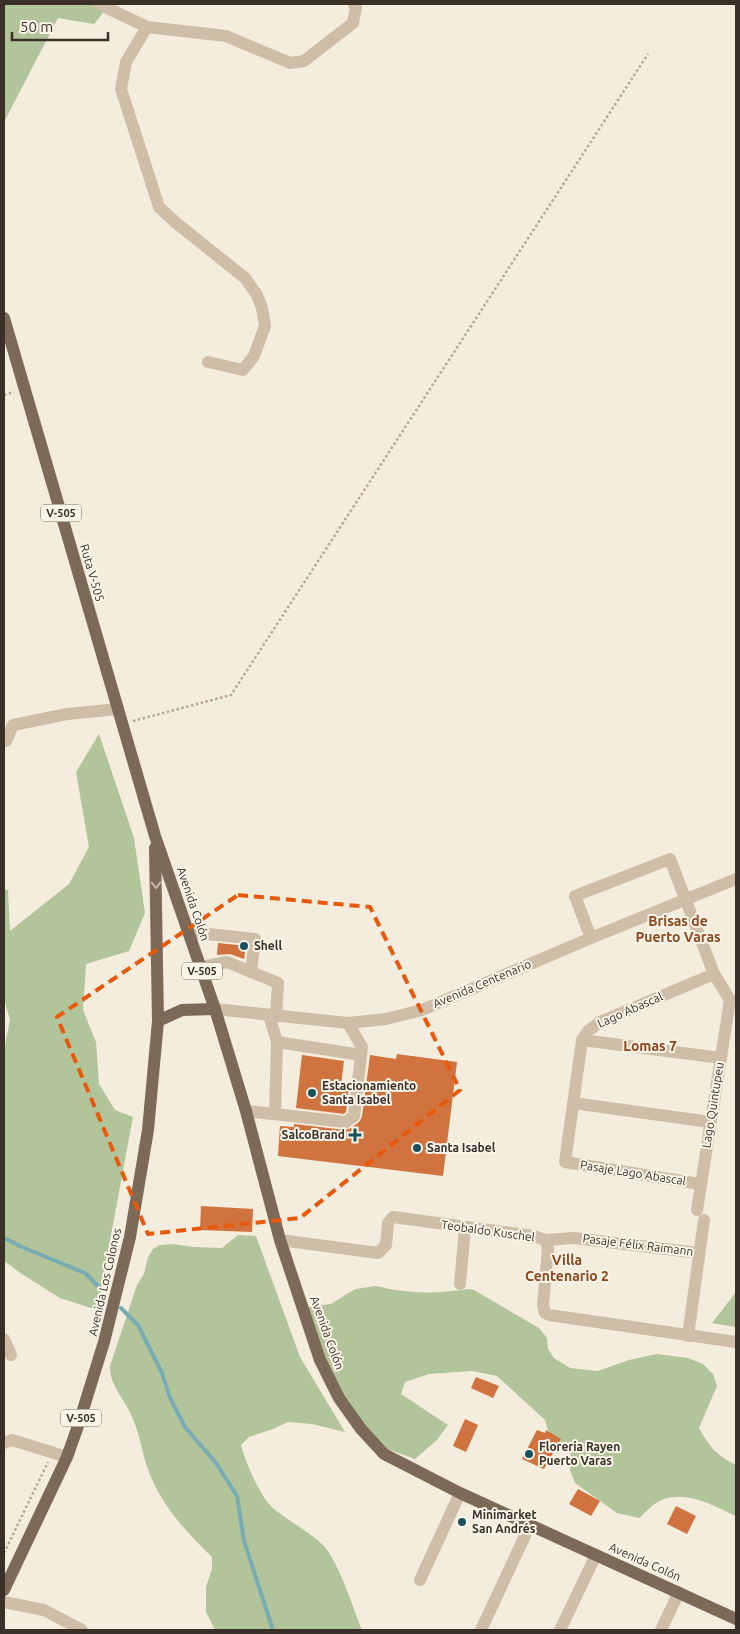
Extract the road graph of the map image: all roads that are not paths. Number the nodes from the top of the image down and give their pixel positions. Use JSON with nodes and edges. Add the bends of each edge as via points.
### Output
{"nodes":[{"id":1,"x":99,"y":4,"type":"edge"},
{"id":2,"x":354,"y":4,"type":"edge"},
{"id":3,"x":147,"y":27,"type":"junction"},
{"id":4,"x":4,"y":318,"type":"edge"},
{"id":5,"x":208,"y":362,"type":"dead end"},
{"id":6,"x":118,"y":709,"type":"junction"},
{"id":7,"x":4,"y":741,"type":"edge"},
{"id":8,"x":154,"y":836,"type":"junction"},
{"id":9,"x":736,"y":879,"type":"edge"},
{"id":10,"x":686,"y":900,"type":"junction"},
{"id":11,"x":189,"y":932,"type":"junction"},
{"id":12,"x":591,"y":938,"type":"junction"},
{"id":13,"x":201,"y":967,"type":"junction"},
{"id":14,"x":251,"y":972,"type":"junction"},
{"id":15,"x":714,"y":974,"type":"junction"},
{"id":16,"x":733,"y":1001,"type":"edge"},
{"id":17,"x":215,"y":1009,"type":"junction"},
{"id":18,"x":272,"y":1016,"type":"junction"},
{"id":19,"x":158,"y":1021,"type":"junction"},
{"id":20,"x":348,"y":1023,"type":"junction"},
{"id":21,"x":582,"y":1040,"type":"junction"},
{"id":22,"x":277,"y":1042,"type":"junction"},
{"id":23,"x":361,"y":1055,"type":"junction"},
{"id":24,"x":720,"y":1058,"type":"junction"},
{"id":25,"x":573,"y":1103,"type":"junction"},
{"id":26,"x":246,"y":1111,"type":"junction"},
{"id":27,"x":275,"y":1114,"type":"junction"},
{"id":28,"x":710,"y":1122,"type":"junction"},
{"id":29,"x":700,"y":1184,"type":"junction"},
{"id":30,"x":465,"y":1228,"type":"junction"},
{"id":31,"x":280,"y":1240,"type":"junction"},
{"id":32,"x":546,"y":1240,"type":"junction"},
{"id":33,"x":699,"y":1253,"type":"junction"},
{"id":34,"x":460,"y":1284,"type":"dead end"},
{"id":35,"x":688,"y":1336,"type":"junction"},
{"id":36,"x":4,"y":1340,"type":"edge"},
{"id":37,"x":736,"y":1342,"type":"edge"},
{"id":38,"x":11,"y":1355,"type":"dead end"},
{"id":39,"x":4,"y":1443,"type":"edge"},
{"id":40,"x":67,"y":1457,"type":"junction"},
{"id":41,"x":460,"y":1493,"type":"junction"},
{"id":42,"x":530,"y":1525,"type":"junction"},
{"id":43,"x":596,"y":1555,"type":"junction"},
{"id":44,"x":420,"y":1580,"type":"dead end"},
{"id":45,"x":4,"y":1590,"type":"edge"},
{"id":46,"x":679,"y":1592,"type":"junction"},
{"id":47,"x":4,"y":1602,"type":"edge"},
{"id":48,"x":736,"y":1619,"type":"edge"},
{"id":49,"x":82,"y":1630,"type":"edge"},
{"id":50,"x":480,"y":1630,"type":"edge"},
{"id":51,"x":560,"y":1630,"type":"edge"},
{"id":52,"x":660,"y":1630,"type":"edge"}],
"edges":[{"from":1,"to":3,"type":"street"},
{"from":2,"to":3,"type":"street","via":[[353,23],[304,61],[290,63],[226,36]]},
{"from":3,"to":5,"type":"street","via":[[126,62],[121,89],[159,207],[245,278],[262,308],[265,326],[254,356],[244,370]]},
{"from":4,"to":6,"type":"main road","name":"Ruta V-505","number":"V-505"},
{"from":6,"to":7,"type":"street","via":[[67,714],[13,725]]},
{"from":6,"to":8,"type":"main road","name":"Ruta V-505","number":"V-505"},
{"from":8,"to":11,"type":"main road","name":"Avenida Colón","number":"V-505"},
{"from":8,"to":19,"type":"main road","name":"Avenida Los Colonos","one_way":true},
{"from":9,"to":10,"type":"street","name":"Avenida Centenario"},
{"from":10,"to":12,"type":"street","name":"Avenida Centenario"},
{"from":10,"to":12,"type":"street","via":[[670,859],[575,896]]},
{"from":10,"to":15,"type":"street"},
{"from":11,"to":13,"type":"main road","name":"Avenida Colón","number":"V-505"},
{"from":11,"to":14,"type":"street","via":[[255,939]]},
{"from":12,"to":20,"type":"street","name":"Avenida Centenario","via":[[422,1010],[386,1019]]},
{"from":13,"to":14,"type":"street","via":[[227,962]]},
{"from":13,"to":17,"type":"main road","name":"Avenida Colón","number":"V-505"},
{"from":14,"to":18,"type":"street","via":[[278,983]]},
{"from":15,"to":16,"type":"street"},
{"from":15,"to":21,"type":"street","name":"Lago Abascal","via":[[600,1022]]},
{"from":16,"to":24,"type":"street","name":"Lago Quintupeu"},
{"from":17,"to":18,"type":"street","name":"Avenida Centenario"},
{"from":17,"to":19,"type":"main road","via":[[182,1010]]},
{"from":17,"to":26,"type":"main road","name":"Avenida Colón"},
{"from":18,"to":20,"type":"street","name":"Avenida Centenario"},
{"from":18,"to":22,"type":"street"},
{"from":19,"to":40,"type":"main road","name":"Avenida Los Colonos","number":"V-505","via":[[148,1130],[130,1237],[104,1342]]},
{"from":20,"to":23,"type":"street","via":[[362,1047]]},
{"from":21,"to":24,"type":"street"},
{"from":21,"to":25,"type":"street"},
{"from":22,"to":23,"type":"street"},
{"from":22,"to":27,"type":"street"},
{"from":23,"to":27,"type":"street","via":[[354,1116],[346,1122]]},
{"from":24,"to":28,"type":"street","name":"Lago Quintupeu"},
{"from":25,"to":28,"type":"street"},
{"from":25,"to":29,"type":"street","name":"Pasaje Lago Abascal","via":[[566,1162]]},
{"from":26,"to":27,"type":"street"},
{"from":26,"to":31,"type":"main road","name":"Avenida Colón"},
{"from":28,"to":29,"type":"street","name":"Lago Quintupeu"},
{"from":29,"to":33,"type":"street","name":"Lago Quintupeu"},
{"from":30,"to":31,"type":"street","name":"Teobaldo Kuschel","via":[[393,1217],[388,1223],[386,1245],[378,1253]]},
{"from":30,"to":32,"type":"street","name":"Teobaldo Kuschel"},
{"from":30,"to":34,"type":"street"},
{"from":31,"to":41,"type":"main road","name":"Avenida Colón","via":[[320,1360],[351,1416],[384,1454]]},
{"from":32,"to":33,"type":"street","name":"Pasaje Félix Raimann","via":[[574,1238]]},
{"from":32,"to":35,"type":"street","name":"Teobaldo Kuschel","via":[[545,1313],[553,1317]]},
{"from":33,"to":35,"type":"street","name":"Lago Quintupeu"},
{"from":35,"to":37,"type":"street","name":"Teobaldo Kuschel"},
{"from":36,"to":38,"type":"street"},
{"from":39,"to":40,"type":"street","via":[[12,1440]]},
{"from":40,"to":45,"type":"main road","name":"Avenida Los Colonos","number":"V-505"},
{"from":41,"to":42,"type":"main road","name":"Avenida Colón"},
{"from":41,"to":44,"type":"street"},
{"from":42,"to":43,"type":"main road","name":"Avenida Colón"},
{"from":42,"to":50,"type":"street"},
{"from":43,"to":46,"type":"main road","name":"Avenida Colón"},
{"from":43,"to":51,"type":"street"},
{"from":46,"to":48,"type":"main road","name":"Avenida Colón"},
{"from":46,"to":52,"type":"street"},
{"from":47,"to":49,"type":"street","via":[[44,1610]]}]}
